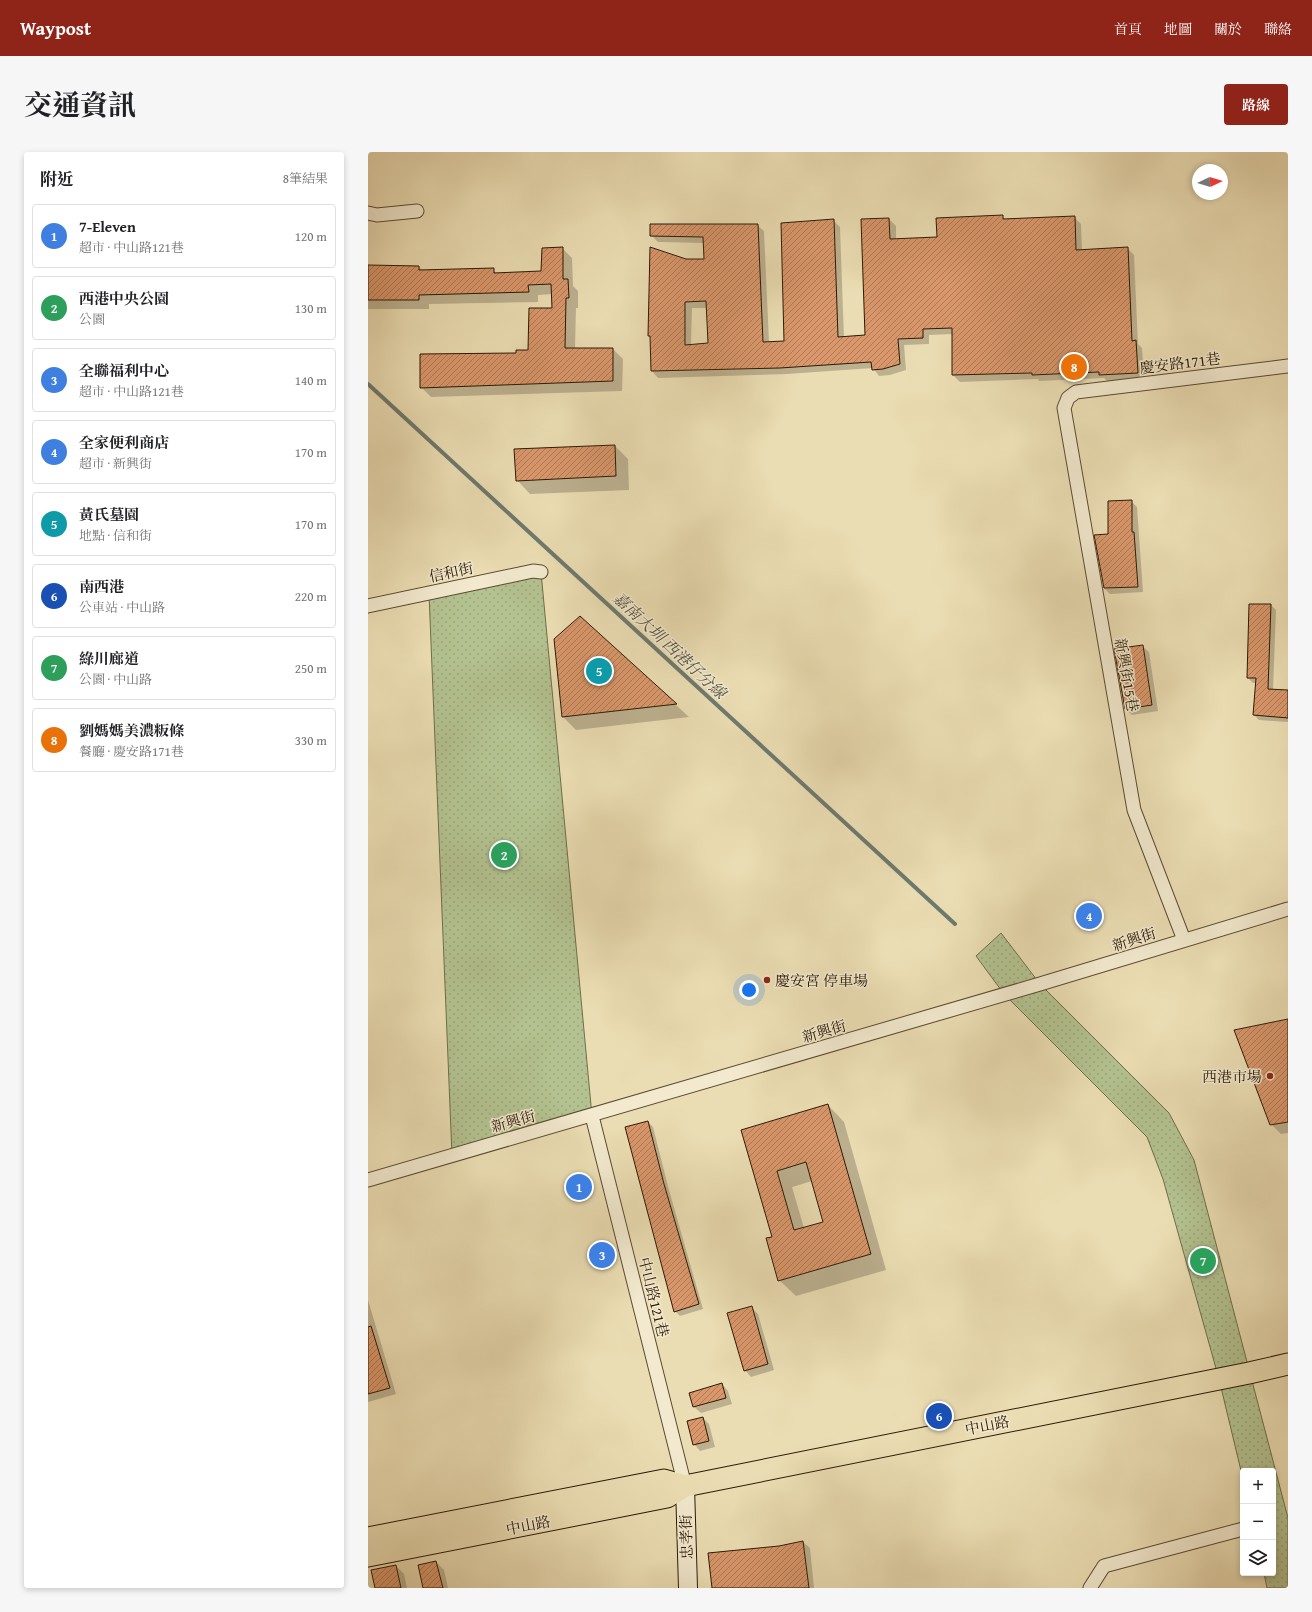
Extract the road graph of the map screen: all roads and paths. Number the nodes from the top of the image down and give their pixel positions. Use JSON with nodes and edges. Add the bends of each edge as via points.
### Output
{"nodes":[{"id":1,"x":417,"y":211,"type":"dead end"},
{"id":2,"x":368,"y":213,"type":"edge"},
{"id":3,"x":1288,"y":366,"type":"edge"},
{"id":4,"x":1064,"y":408,"type":"joint"},
{"id":5,"x":541,"y":572,"type":"dead end"},
{"id":6,"x":368,"y":606,"type":"edge"},
{"id":7,"x":1288,"y":909,"type":"edge"},
{"id":8,"x":1184,"y":940,"type":"junction"},
{"id":9,"x":592,"y":1116,"type":"junction"},
{"id":10,"x":368,"y":1180,"type":"edge"},
{"id":11,"x":1288,"y":1364,"type":"edge"},
{"id":12,"x":685,"y":1486,"type":"junction"},
{"id":13,"x":1240,"y":1530,"type":"edge"},
{"id":14,"x":368,"y":1538,"type":"edge"},
{"id":15,"x":368,"y":1556,"type":"edge"},
{"id":16,"x":688,"y":1588,"type":"edge"},
{"id":17,"x":1090,"y":1588,"type":"edge"}],
"edges":[{"from":1,"to":2,"type":"street","via":[[377,215]]},
{"from":3,"to":4,"type":"street","name":"慶安路171巷","via":[[1076,392],[1068,398]]},
{"from":4,"to":8,"type":"street","name":"新興街15巷","via":[[1134,810]]},
{"from":5,"to":6,"type":"street","name":"信和街","via":[[533,571]]},
{"from":7,"to":8,"type":"street","name":"新興街"},
{"from":8,"to":9,"type":"street","name":"新興街"},
{"from":9,"to":10,"type":"street","name":"新興街"},
{"from":9,"to":12,"type":"street","name":"中山路121巷"},
{"from":11,"to":12,"type":"main road","name":"中山路"},
{"from":12,"to":14,"type":"main road","name":"中山路","via":[[664,1480]]},
{"from":12,"to":15,"type":"main road","name":"中山路","via":[[668,1498]]},
{"from":12,"to":16,"type":"street","name":"忠孝街"},
{"from":13,"to":17,"type":"street","via":[[1104,1566]]}]}
